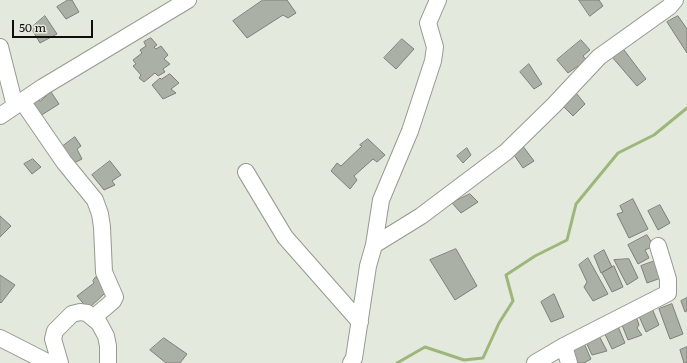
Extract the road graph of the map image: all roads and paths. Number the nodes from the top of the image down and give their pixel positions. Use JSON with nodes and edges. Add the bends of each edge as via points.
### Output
{"nodes":[{"id":1,"x":188,"y":0,"type":"edge"},
{"id":2,"x":438,"y":0,"type":"edge"},
{"id":3,"x":676,"y":1,"type":"edge"},
{"id":4,"x":171,"y":4,"type":"edge"},
{"id":5,"x":0,"y":47,"type":"edge"},
{"id":6,"x":18,"y":103,"type":"junction"},
{"id":7,"x":0,"y":116,"type":"edge"},
{"id":8,"x":246,"y":172,"type":"dead end"},
{"id":9,"x":374,"y":244,"type":"junction"},
{"id":10,"x":658,"y":246,"type":"dead end"},
{"id":11,"x":93,"y":318,"type":"junction"},
{"id":12,"x":360,"y":322,"type":"junction"},
{"id":13,"x":0,"y":338,"type":"edge"},
{"id":14,"x":564,"y":346,"type":"junction"},
{"id":15,"x":50,"y":363,"type":"edge"},
{"id":16,"x":60,"y":363,"type":"edge"},
{"id":17,"x":108,"y":363,"type":"edge"},
{"id":18,"x":351,"y":363,"type":"edge"},
{"id":19,"x":535,"y":363,"type":"edge"},
{"id":20,"x":569,"y":363,"type":"edge"}],
"edges":[{"from":1,"to":4,"type":"street"},
{"from":2,"to":9,"type":"street","via":[[428,23],[435,47],[433,61],[410,131],[382,200]]},
{"from":3,"to":9,"type":"street","via":[[599,57],[506,152],[421,216]]},
{"from":4,"to":6,"type":"street"},
{"from":5,"to":6,"type":"street"},
{"from":6,"to":7,"type":"street"},
{"from":6,"to":11,"type":"street","via":[[88,189],[100,214],[104,272],[115,297]]},
{"from":8,"to":12,"type":"street","via":[[285,237]]},
{"from":9,"to":12,"type":"street","via":[[368,266]]},
{"from":10,"to":14,"type":"street","via":[[668,278],[668,293]]},
{"from":11,"to":16,"type":"street","via":[[87,313],[72,314],[55,331],[53,339]]},
{"from":11,"to":17,"type":"street","via":[[106,336]]},
{"from":12,"to":18,"type":"street"},
{"from":13,"to":15,"type":"street"},
{"from":14,"to":19,"type":"street"},
{"from":14,"to":20,"type":"street"}]}
